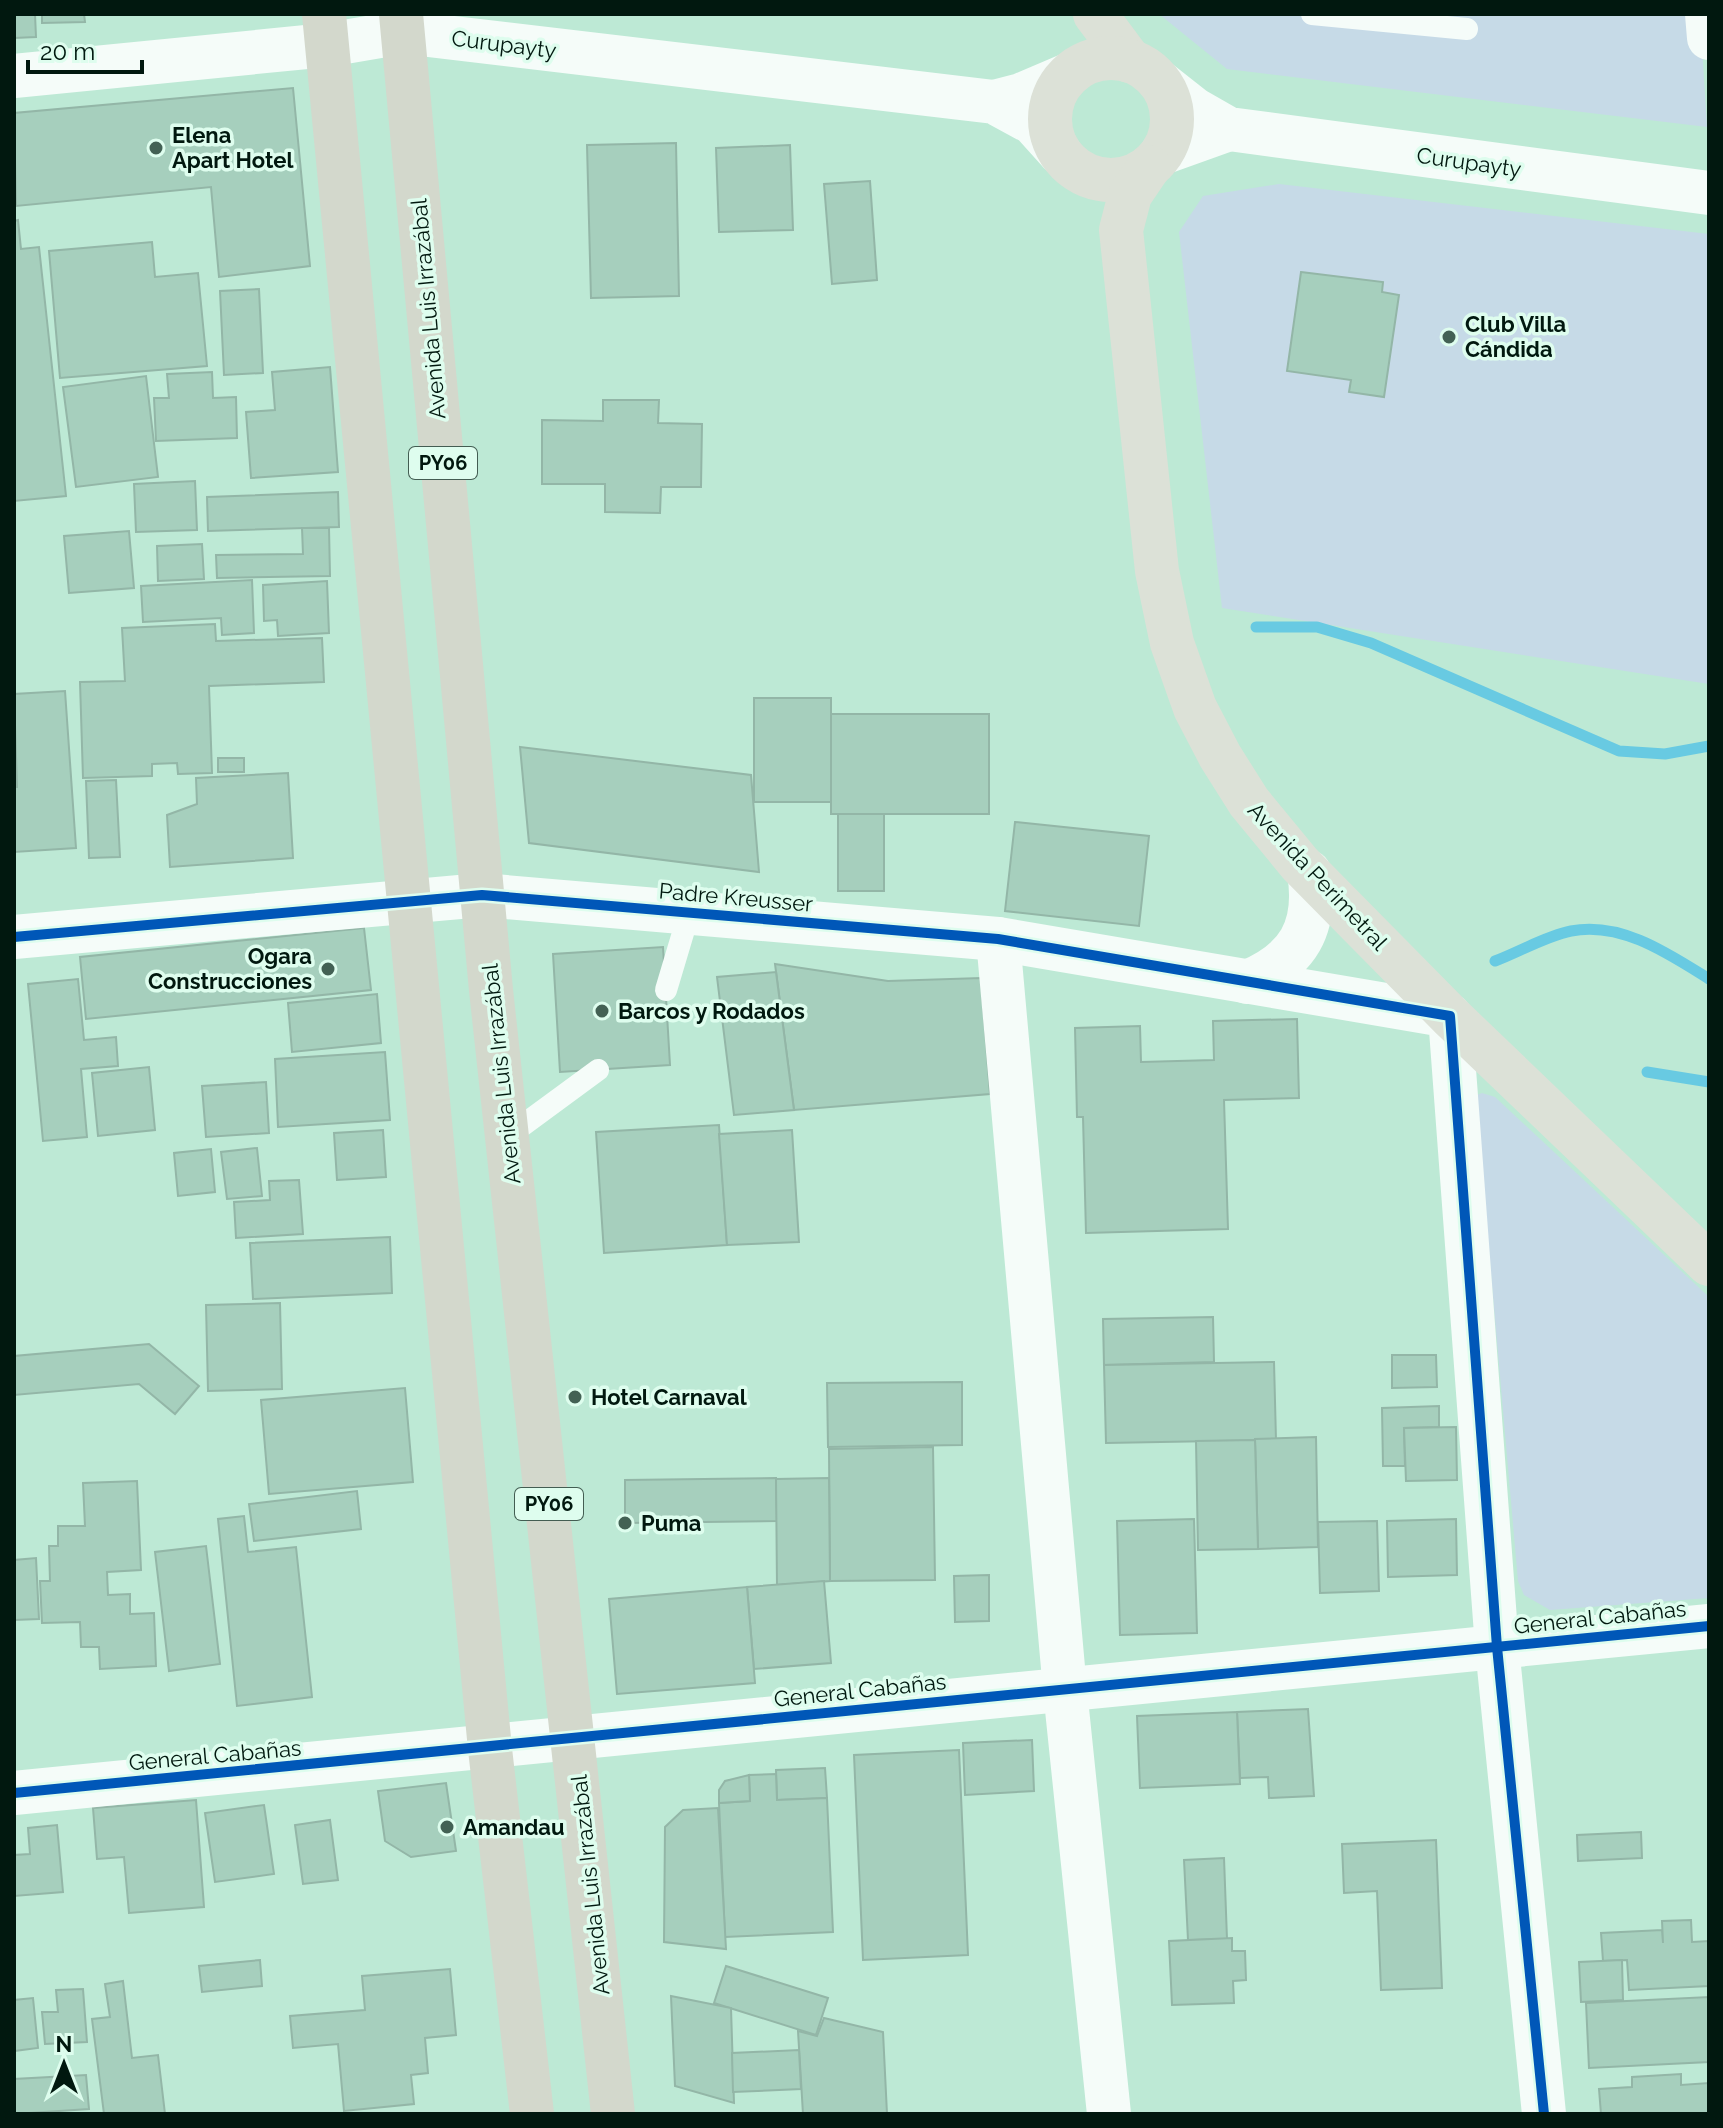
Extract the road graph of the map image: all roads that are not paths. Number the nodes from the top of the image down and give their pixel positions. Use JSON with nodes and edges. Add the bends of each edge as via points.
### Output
{"nodes":[{"id":1,"x":1089,"y":14,"type":"edge"},
{"id":2,"x":1095,"y":14,"type":"edge"},
{"id":3,"x":1312,"y":14,"type":"edge"},
{"id":4,"x":1707,"y":14,"type":"edge"},
{"id":5,"x":402,"y":23,"type":"edge"},
{"id":6,"x":1467,"y":29,"type":"dead end"},
{"id":7,"x":326,"y":30,"type":"edge"},
{"id":8,"x":1709,"y":38,"type":"edge"},
{"id":9,"x":1073,"y":70,"type":"junction"},
{"id":10,"x":1146,"y":72,"type":"junction"},
{"id":11,"x":14,"y":76,"type":"edge"},
{"id":12,"x":994,"y":102,"type":"junction"},
{"id":13,"x":1229,"y":129,"type":"junction"},
{"id":14,"x":1156,"y":160,"type":"junction"},
{"id":15,"x":1067,"y":161,"type":"junction"},
{"id":16,"x":1709,"y":193,"type":"edge"},
{"id":17,"x":1121,"y":230,"type":"junction"},
{"id":18,"x":1309,"y":872,"type":"junction"},
{"id":19,"x":482,"y":895,"type":"junction"},
{"id":20,"x":412,"y":899,"type":"junction"},
{"id":21,"x":689,"y":913,"type":"junction"},
{"id":22,"x":14,"y":937,"type":"edge"},
{"id":23,"x":998,"y":939,"type":"junction"},
{"id":24,"x":1247,"y":982,"type":"junction"},
{"id":25,"x":666,"y":990,"type":"dead end"},
{"id":26,"x":1450,"y":1016,"type":"junction"},
{"id":27,"x":598,"y":1070,"type":"dead end"},
{"id":28,"x":507,"y":1137,"type":"junction"},
{"id":29,"x":1709,"y":1264,"type":"edge"},
{"id":30,"x":1709,"y":1626,"type":"edge"},
{"id":31,"x":1497,"y":1647,"type":"junction"},
{"id":32,"x":1065,"y":1690,"type":"junction"},
{"id":33,"x":575,"y":1738,"type":"junction"},
{"id":34,"x":490,"y":1749,"type":"junction"},
{"id":35,"x":14,"y":1793,"type":"edge"},
{"id":36,"x":532,"y":2114,"type":"edge"},
{"id":37,"x":613,"y":2114,"type":"edge"},
{"id":38,"x":1109,"y":2114,"type":"edge"},
{"id":39,"x":1544,"y":2114,"type":"edge"}],
"edges":[{"from":1,"to":9,"type":"main road","name":"Avenida Perimetral","via":[[1088,39]]},
{"from":2,"to":10,"type":"main road","name":"Avenida Perimetral"},
{"from":3,"to":6,"type":"lane"},
{"from":4,"to":8,"type":"street"},
{"from":5,"to":7,"type":"street","name":"Curupayty"},
{"from":5,"to":12,"type":"street","name":"Curupayty"},
{"from":5,"to":19,"type":"highway","name":"Avenida Luis Irrazábal","number":"PY06"},
{"from":7,"to":11,"type":"street","name":"Curupayty"},
{"from":7,"to":20,"type":"highway"},
{"from":9,"to":10,"type":"main road","via":[[1095,59]]},
{"from":9,"to":12,"type":"street","name":"Curupayty"},
{"from":9,"to":15,"type":"main road","name":"Avenida Perimetral","via":[[1055,92],[1049,112],[1051,134]]},
{"from":10,"to":13,"type":"street","name":"Curupayty"},
{"from":10,"to":14,"type":"main road","name":"Avenida Perimetral","via":[[1172,118],[1170,136]]},
{"from":12,"to":15,"type":"street","name":"Curupayty","via":[[1033,123]]},
{"from":13,"to":14,"type":"street","name":"Curupayty"},
{"from":13,"to":16,"type":"street","name":"Curupayty"},
{"from":14,"to":15,"type":"main road","via":[[1132,176],[1112,180],[1092,177]]},
{"from":14,"to":17,"type":"main road","name":"Avenida Perimetral","via":[[1130,195]]},
{"from":15,"to":17,"type":"main road","name":"Avenida Perimetral","via":[[1113,212]]},
{"from":17,"to":18,"type":"main road","name":"Avenida Perimetral","via":[[1157,571],[1172,643],[1195,708],[1220,756],[1249,802]]},
{"from":18,"to":24,"type":"street","via":[[1311,911],[1298,947],[1272,971]]},
{"from":18,"to":26,"type":"main road","name":"Avenida Perimetral"},
{"from":19,"to":20,"type":"street","name":"Padre Kreusser"},
{"from":19,"to":21,"type":"street","name":"Padre Kreusser"},
{"from":19,"to":28,"type":"highway","name":"Avenida Luis Irrazábal","number":"PY06"},
{"from":20,"to":22,"type":"street","name":"Padre Kreusser"},
{"from":20,"to":34,"type":"highway"},
{"from":21,"to":23,"type":"street","name":"Padre Kreusser"},
{"from":21,"to":25,"type":"lane"},
{"from":23,"to":24,"type":"street","name":"Padre Kreusser"},
{"from":23,"to":32,"type":"street"},
{"from":24,"to":26,"type":"street","name":"Padre Kreusser"},
{"from":26,"to":29,"type":"main road","name":"Avenida Perimetral"},
{"from":26,"to":31,"type":"street"},
{"from":27,"to":28,"type":"lane"},
{"from":28,"to":33,"type":"highway","name":"Avenida Luis Irrazábal","number":"PY06"},
{"from":30,"to":31,"type":"street","name":"General Cabañas"},
{"from":31,"to":32,"type":"street","name":"General Cabañas"},
{"from":31,"to":39,"type":"street"},
{"from":32,"to":33,"type":"street","name":"General Cabañas"},
{"from":32,"to":38,"type":"street"},
{"from":33,"to":34,"type":"street","name":"General Cabañas"},
{"from":33,"to":37,"type":"highway","name":"Avenida Luis Irrazábal","number":"PY06"},
{"from":34,"to":35,"type":"street","name":"General Cabañas"},
{"from":34,"to":36,"type":"highway"}]}
